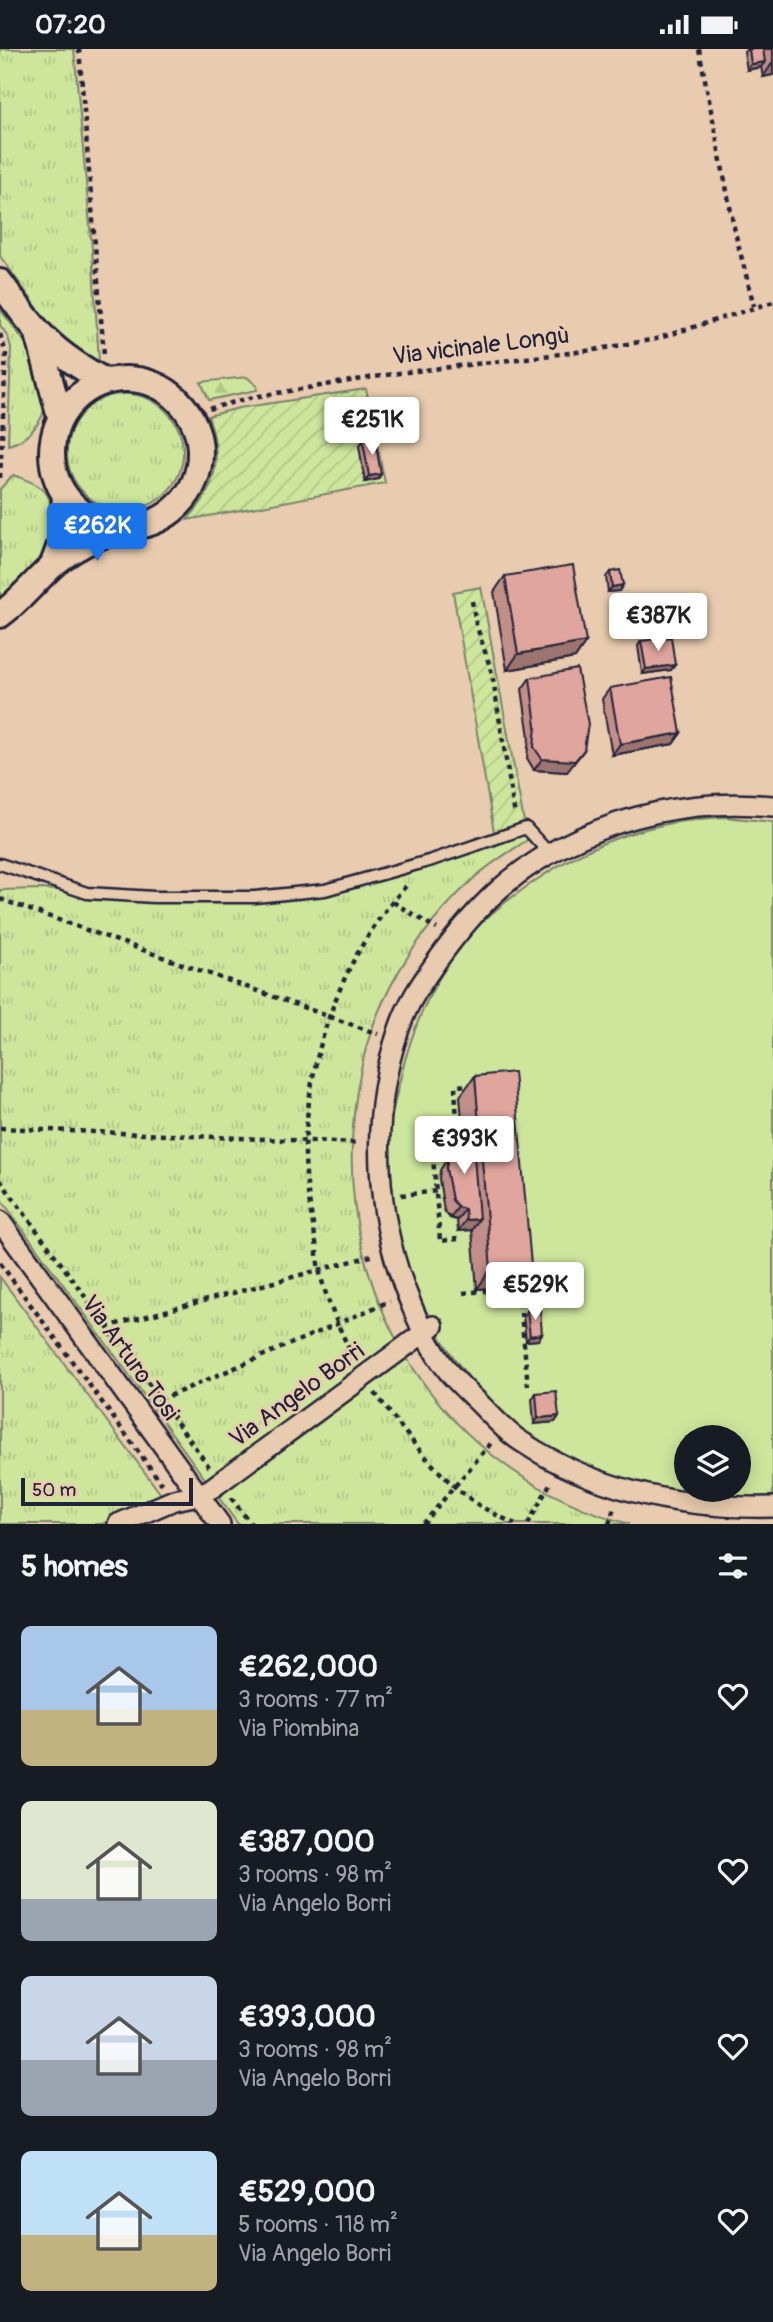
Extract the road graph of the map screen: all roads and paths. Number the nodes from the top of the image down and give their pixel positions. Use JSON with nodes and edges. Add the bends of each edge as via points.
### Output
{"nodes":[{"id":1,"x":79,"y":49,"type":"edge"},
{"id":2,"x":699,"y":49,"type":"edge"},
{"id":3,"x":0,"y":282,"type":"edge"},
{"id":4,"x":773,"y":302,"type":"edge"},
{"id":5,"x":754,"y":306,"type":"junction"},
{"id":6,"x":0,"y":334,"type":"edge"},
{"id":7,"x":38,"y":334,"type":"junction"},
{"id":8,"x":105,"y":381,"type":"junction"},
{"id":9,"x":190,"y":414,"type":"junction"},
{"id":10,"x":60,"y":417,"type":"junction"},
{"id":11,"x":0,"y":479,"type":"edge"},
{"id":12,"x":65,"y":496,"type":"junction"},
{"id":13,"x":121,"y":527,"type":"junction"},
{"id":14,"x":53,"y":564,"type":"junction"},
{"id":15,"x":472,"y":601,"type":"dead end"},
{"id":16,"x":0,"y":615,"type":"edge"},
{"id":17,"x":773,"y":806,"type":"edge"},
{"id":18,"x":517,"y":831,"type":"junction"},
{"id":19,"x":549,"y":853,"type":"junction"},
{"id":20,"x":0,"y":864,"type":"edge"},
{"id":21,"x":0,"y":899,"type":"edge"},
{"id":22,"x":393,"y":902,"type":"dead end"},
{"id":23,"x":452,"y":939,"type":"junction"},
{"id":24,"x":396,"y":1040,"type":"junction"},
{"id":25,"x":478,"y":1084,"type":"edge"},
{"id":26,"x":468,"y":1093,"type":"dead end"},
{"id":27,"x":456,"y":1094,"type":"junction"},
{"id":28,"x":0,"y":1128,"type":"edge"},
{"id":29,"x":380,"y":1144,"type":"junction"},
{"id":30,"x":0,"y":1180,"type":"edge"},
{"id":31,"x":437,"y":1192,"type":"junction"},
{"id":32,"x":383,"y":1197,"type":"junction"},
{"id":33,"x":0,"y":1221,"type":"edge"},
{"id":34,"x":458,"y":1239,"type":"dead end"},
{"id":35,"x":391,"y":1251,"type":"junction"},
{"id":36,"x":0,"y":1263,"type":"edge"},
{"id":37,"x":517,"y":1276,"type":"edge"},
{"id":38,"x":463,"y":1293,"type":"dead end"},
{"id":39,"x":406,"y":1294,"type":"junction"},
{"id":40,"x":522,"y":1302,"type":"dead end"},
{"id":41,"x":106,"y":1327,"type":"junction"},
{"id":42,"x":428,"y":1329,"type":"junction"},
{"id":43,"x":528,"y":1386,"type":"dead end"},
{"id":44,"x":160,"y":1400,"type":"junction"},
{"id":45,"x":504,"y":1427,"type":"junction"},
{"id":46,"x":560,"y":1464,"type":"junction"},
{"id":47,"x":220,"y":1482,"type":"junction"},
{"id":48,"x":199,"y":1495,"type":"junction"},
{"id":49,"x":174,"y":1500,"type":"junction"},
{"id":50,"x":773,"y":1507,"type":"edge"},
{"id":51,"x":118,"y":1524,"type":"edge"},
{"id":52,"x":220,"y":1524,"type":"edge"},
{"id":53,"x":251,"y":1524,"type":"edge"},
{"id":54,"x":423,"y":1524,"type":"edge"},
{"id":55,"x":528,"y":1524,"type":"edge"}],
"edges":[{"from":1,"to":8,"type":"path"},
{"from":2,"to":5,"type":"path"},
{"from":3,"to":7,"type":"street"},
{"from":4,"to":5,"type":"path","name":"Via vicinale Longù"},
{"from":5,"to":9,"type":"path","name":"Via vicinale Longù","via":[[656,339],[594,351],[387,375],[253,397]]},
{"from":6,"to":11,"type":"path","via":[[6,353]]},
{"from":7,"to":8,"type":"street","via":[[62,356]]},
{"from":7,"to":10,"type":"street"},
{"from":8,"to":9,"type":"street","via":[[144,380],[170,393]]},
{"from":8,"to":10,"type":"street","via":[[87,389]]},
{"from":9,"to":13,"type":"street","via":[[200,461],[190,491],[160,518]]},
{"from":10,"to":12,"type":"street","via":[[51,448],[52,466]]},
{"from":12,"to":13,"type":"street","via":[[90,517]]},
{"from":12,"to":14,"type":"street","via":[[62,540]]},
{"from":13,"to":14,"type":"street"},
{"from":14,"to":16,"type":"street","via":[[28,593]]},
{"from":15,"to":18,"type":"path","via":[[492,673]]},
{"from":17,"to":19,"type":"street","via":[[724,803],[670,809],[615,823]]},
{"from":18,"to":19,"type":"lane","via":[[526,828]]},
{"from":18,"to":20,"type":"lane","via":[[325,890],[255,897],[87,893]]},
{"from":19,"to":23,"type":"street","via":[[500,887]]},
{"from":21,"to":24,"type":"path"},
{"from":22,"to":23,"type":"path"},
{"from":23,"to":24,"type":"street","via":[[420,985]]},
{"from":24,"to":29,"type":"street","via":[[382,1098]]},
{"from":25,"to":27,"type":"path","via":[[455,1086]]},
{"from":26,"to":27,"type":"path"},
{"from":27,"to":31,"type":"path","via":[[458,1141],[432,1145]]},
{"from":28,"to":29,"type":"path"},
{"from":29,"to":32,"type":"street"},
{"from":30,"to":41,"type":"path"},
{"from":31,"to":32,"type":"path"},
{"from":31,"to":34,"type":"path","via":[[440,1241]]},
{"from":32,"to":35,"type":"street"},
{"from":33,"to":48,"type":"street","name":"Via Arturo Tosi"},
{"from":35,"to":39,"type":"street"},
{"from":35,"to":41,"type":"path"},
{"from":36,"to":49,"type":"path"},
{"from":37,"to":38,"type":"path","via":[[518,1288]]},
{"from":39,"to":42,"type":"street"},
{"from":39,"to":44,"type":"path"},
{"from":40,"to":43,"type":"path"},
{"from":41,"to":44,"type":"path"},
{"from":42,"to":45,"type":"street","via":[[451,1375]]},
{"from":42,"to":47,"type":"street","name":"Via Angelo Borri"},
{"from":44,"to":47,"type":"path"},
{"from":45,"to":46,"type":"street"},
{"from":45,"to":54,"type":"path"},
{"from":46,"to":50,"type":"street","via":[[627,1491],[682,1503]]},
{"from":46,"to":55,"type":"path"},
{"from":47,"to":48,"type":"street","name":"Via Angelo Borri"},
{"from":47,"to":53,"type":"path"},
{"from":48,"to":49,"type":"street"},
{"from":48,"to":52,"type":"street","name":"Via Arturo Tosi"},
{"from":49,"to":51,"type":"street"}]}
